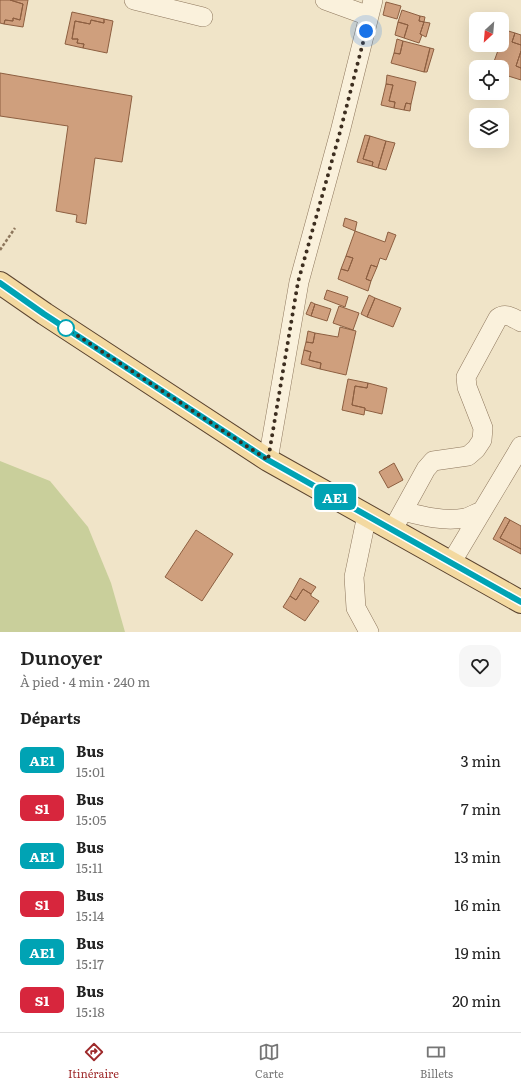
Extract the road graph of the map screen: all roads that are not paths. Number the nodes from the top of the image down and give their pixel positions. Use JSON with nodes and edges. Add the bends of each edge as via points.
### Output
{"nodes":[{"id":1,"x":134,"y":0,"type":"edge"},
{"id":2,"x":325,"y":0,"type":"edge"},
{"id":3,"x":371,"y":8,"type":"edge"},
{"id":4,"x":203,"y":17,"type":"dead end"},
{"id":5,"x":0,"y":283,"type":"edge"},
{"id":6,"x":521,"y":322,"type":"edge"},
{"id":7,"x":521,"y":446,"type":"edge"},
{"id":8,"x":268,"y":460,"type":"junction"},
{"id":9,"x":403,"y":511,"type":"junction"},
{"id":10,"x":482,"y":511,"type":"junction"},
{"id":11,"x":367,"y":515,"type":"junction"},
{"id":12,"x":393,"y":529,"type":"junction"},
{"id":13,"x":451,"y":562,"type":"junction"},
{"id":14,"x":521,"y":602,"type":"edge"},
{"id":15,"x":369,"y":632,"type":"edge"}],
"edges":[{"from":1,"to":4,"type":"street"},
{"from":2,"to":3,"type":"street"},
{"from":3,"to":8,"type":"street","via":[[298,282]]},
{"from":5,"to":8,"type":"main road"},
{"from":6,"to":9,"type":"street","via":[[508,316],[500,316],[466,377],[467,387],[484,428],[482,440],[468,456],[433,462],[426,469]]},
{"from":7,"to":10,"type":"street"},
{"from":8,"to":11,"type":"main road"},
{"from":9,"to":10,"type":"street","via":[[424,517],[453,519],[465,518]]},
{"from":9,"to":12,"type":"street"},
{"from":10,"to":13,"type":"street"},
{"from":11,"to":12,"type":"main road"},
{"from":11,"to":15,"type":"street","via":[[354,577],[356,608]]},
{"from":12,"to":13,"type":"main road"},
{"from":13,"to":14,"type":"main road"}]}
